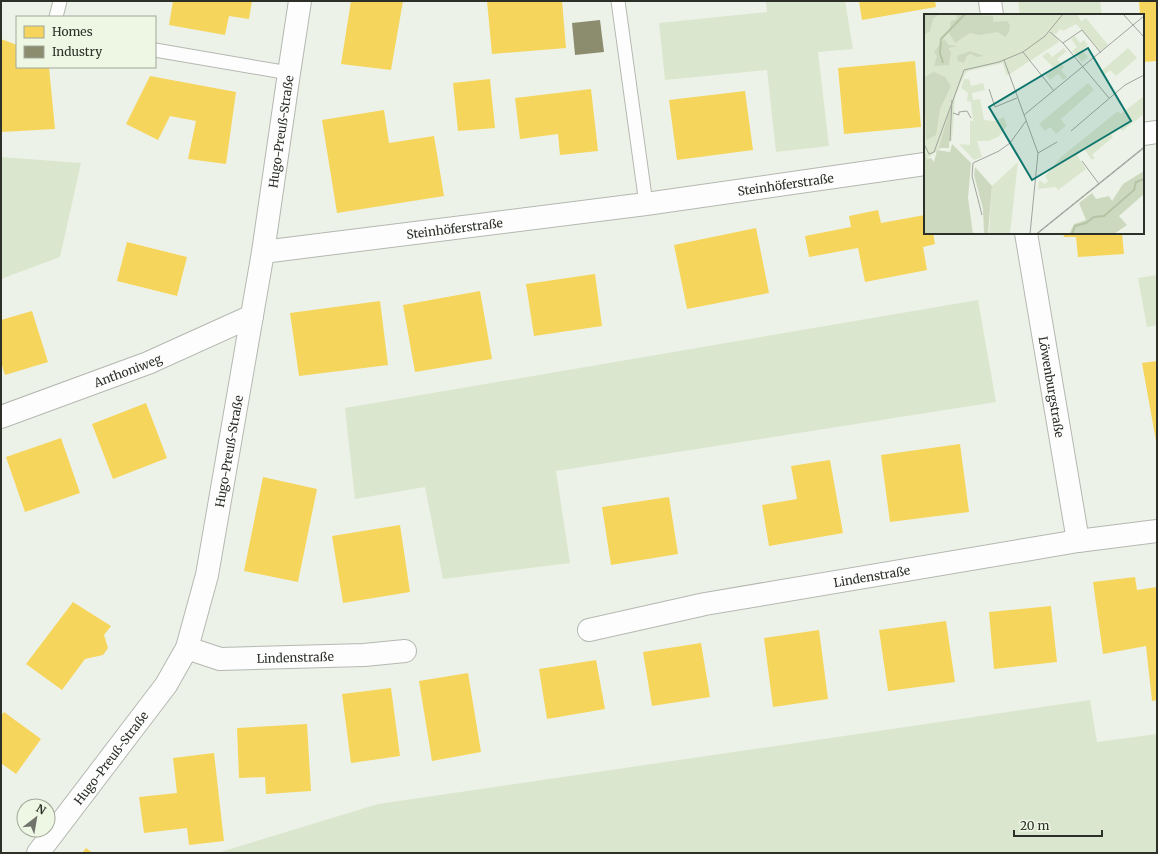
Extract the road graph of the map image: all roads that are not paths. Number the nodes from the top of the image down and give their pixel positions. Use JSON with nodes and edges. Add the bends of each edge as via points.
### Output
{"nodes":[{"id":1,"x":60,"y":1,"type":"edge"},
{"id":2,"x":300,"y":1,"type":"edge"},
{"id":3,"x":618,"y":1,"type":"edge"},
{"id":4,"x":990,"y":1,"type":"edge"},
{"id":5,"x":992,"y":14,"type":"edge"},
{"id":6,"x":56,"y":16,"type":"edge"},
{"id":7,"x":156,"y":50,"type":"edge"},
{"id":8,"x":288,"y":73,"type":"junction"},
{"id":9,"x":1157,"y":132,"type":"edge"},
{"id":10,"x":1144,"y":134,"type":"edge"},
{"id":11,"x":924,"y":164,"type":"edge"},
{"id":12,"x":646,"y":204,"type":"junction"},
{"id":13,"x":1026,"y":234,"type":"edge"},
{"id":14,"x":263,"y":252,"type":"junction"},
{"id":15,"x":252,"y":316,"type":"junction"},
{"id":16,"x":1,"y":417,"type":"edge"},
{"id":17,"x":1157,"y":531,"type":"edge"},
{"id":18,"x":1078,"y":541,"type":"junction"},
{"id":19,"x":589,"y":630,"type":"dead end"},
{"id":20,"x":188,"y":648,"type":"junction"},
{"id":21,"x":405,"y":651,"type":"dead end"},
{"id":22,"x":38,"y":853,"type":"edge"}],
"edges":[{"from":1,"to":6,"type":"lane"},
{"from":2,"to":8,"type":"street","name":"Hugo-Preuß-Straße"},
{"from":3,"to":12,"type":"lane"},
{"from":4,"to":5,"type":"street"},
{"from":7,"to":8,"type":"lane"},
{"from":8,"to":14,"type":"street","name":"Hugo-Preuß-Straße"},
{"from":9,"to":10,"type":"street"},
{"from":11,"to":12,"type":"street","name":"Steinhöferstraße"},
{"from":12,"to":14,"type":"street","name":"Steinhöferstraße"},
{"from":13,"to":18,"type":"street","name":"Löwenburgstraße"},
{"from":14,"to":15,"type":"street","name":"Hugo-Preuß-Straße"},
{"from":15,"to":16,"type":"street","name":"Anthoniweg","via":[[148,363]]},
{"from":15,"to":20,"type":"street","name":"Hugo-Preuß-Straße","via":[[208,575]]},
{"from":17,"to":18,"type":"street","name":"Lindenstraße"},
{"from":18,"to":19,"type":"street","name":"Lindenstraße","via":[[705,604]]},
{"from":20,"to":21,"type":"street","name":"Lindenstraße","via":[[220,659],[364,655]]},
{"from":20,"to":22,"type":"street","name":"Hugo-Preuß-Straße","via":[[166,685]]}]}
